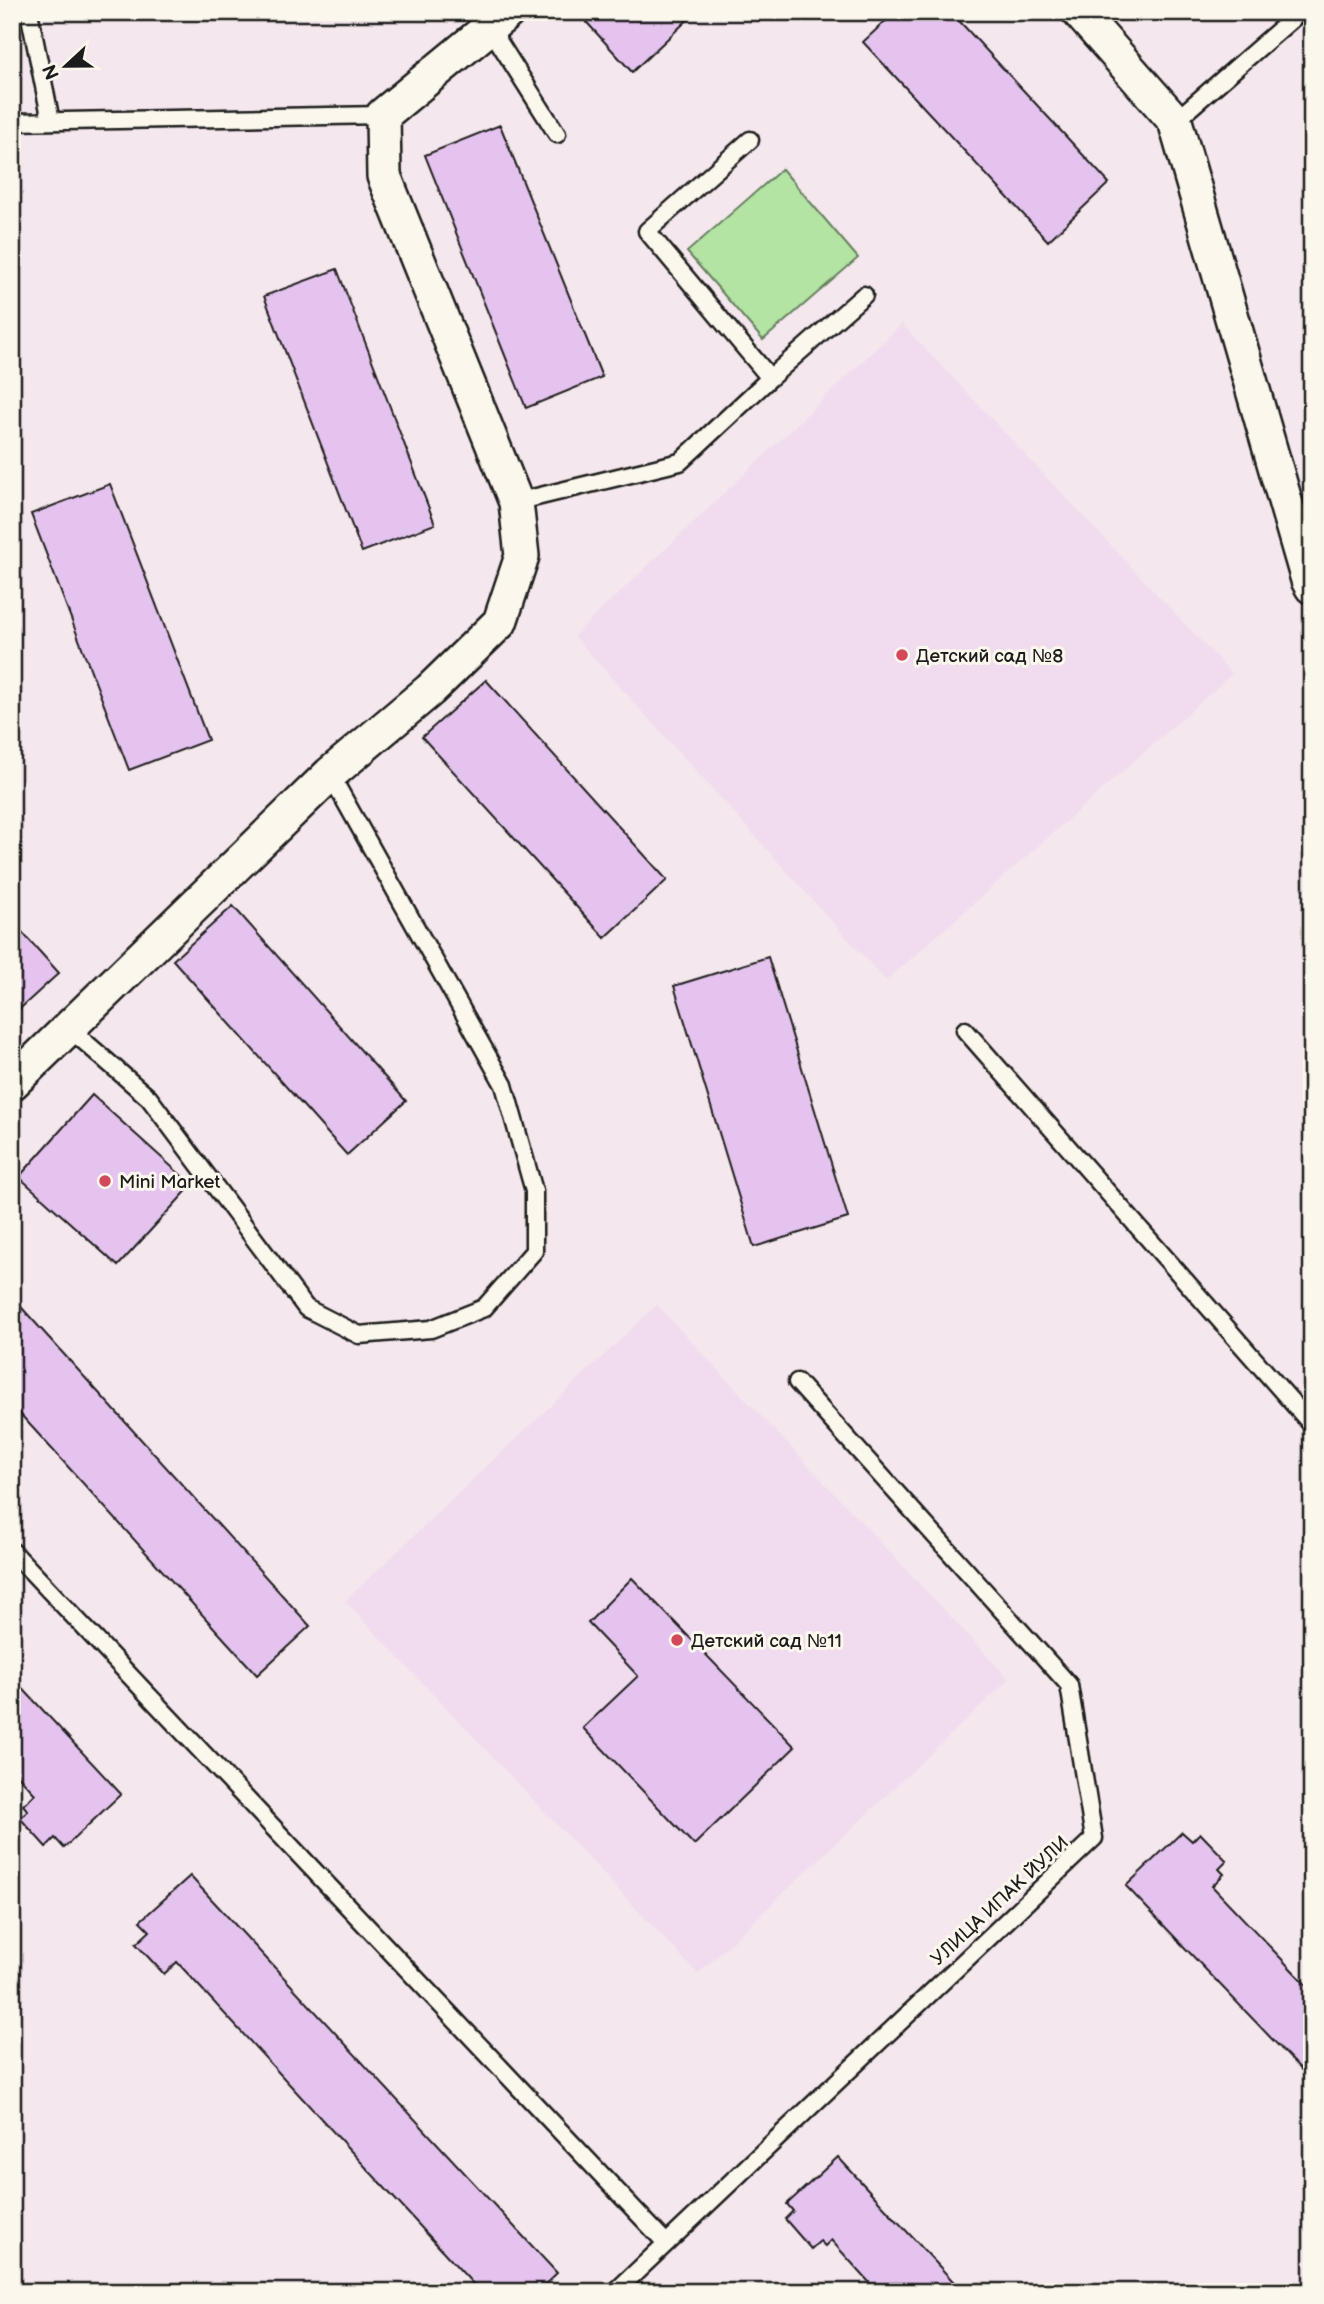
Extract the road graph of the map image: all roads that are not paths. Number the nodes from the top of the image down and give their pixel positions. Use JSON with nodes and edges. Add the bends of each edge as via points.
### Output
{"nodes":[{"id":1,"x":29,"y":12,"type":"edge"},
{"id":2,"x":1079,"y":12,"type":"edge"},
{"id":3,"x":1300,"y":12,"type":"edge"},
{"id":4,"x":499,"y":20,"type":"edge"},
{"id":5,"x":383,"y":115,"type":"junction"},
{"id":6,"x":51,"y":121,"type":"junction"},
{"id":7,"x":1175,"y":121,"type":"junction"},
{"id":8,"x":12,"y":122,"type":"edge"},
{"id":9,"x":557,"y":134,"type":"dead end"},
{"id":10,"x":750,"y":140,"type":"dead end"},
{"id":11,"x":864,"y":295,"type":"dead end"},
{"id":12,"x":770,"y":378,"type":"junction"},
{"id":13,"x":516,"y":502,"type":"junction"},
{"id":14,"x":1311,"y":582,"type":"edge"},
{"id":15,"x":330,"y":774,"type":"junction"},
{"id":16,"x":70,"y":1029,"type":"junction"},
{"id":17,"x":965,"y":1030,"type":"dead end"},
{"id":18,"x":12,"y":1083,"type":"edge"},
{"id":19,"x":797,"y":1382,"type":"dead end"},
{"id":20,"x":1312,"y":1425,"type":"edge"},
{"id":21,"x":12,"y":1551,"type":"edge"},
{"id":22,"x":666,"y":2243,"type":"junction"},
{"id":23,"x":615,"y":2292,"type":"edge"}],
"edges":[{"from":1,"to":6,"type":"lane"},
{"from":2,"to":7,"type":"street"},
{"from":3,"to":7,"type":"lane"},
{"from":4,"to":5,"type":"street"},
{"from":4,"to":9,"type":"lane"},
{"from":5,"to":6,"type":"lane"},
{"from":5,"to":13,"type":"street","via":[[384,176]]},
{"from":6,"to":8,"type":"lane"},
{"from":7,"to":14,"type":"street"},
{"from":10,"to":12,"type":"lane","via":[[647,231]]},
{"from":11,"to":12,"type":"lane"},
{"from":12,"to":13,"type":"lane","via":[[680,461]]},
{"from":13,"to":15,"type":"street","via":[[522,556],[500,622],[430,690]]},
{"from":15,"to":16,"type":"street"},
{"from":15,"to":16,"type":"lane","via":[[504,1085],[534,1191],[534,1251],[484,1308],[431,1329],[359,1335],[306,1308],[149,1098]]},
{"from":16,"to":18,"type":"street"},
{"from":17,"to":20,"type":"lane"},
{"from":19,"to":22,"type":"lane","name":"УЛИЦА ИПАК ЙУЛИ","via":[[1069,1685],[1094,1838]]},
{"from":21,"to":22,"type":"lane"},
{"from":22,"to":23,"type":"lane","name":"УЛИЦА ИПАК ЙУЛИ"}]}
